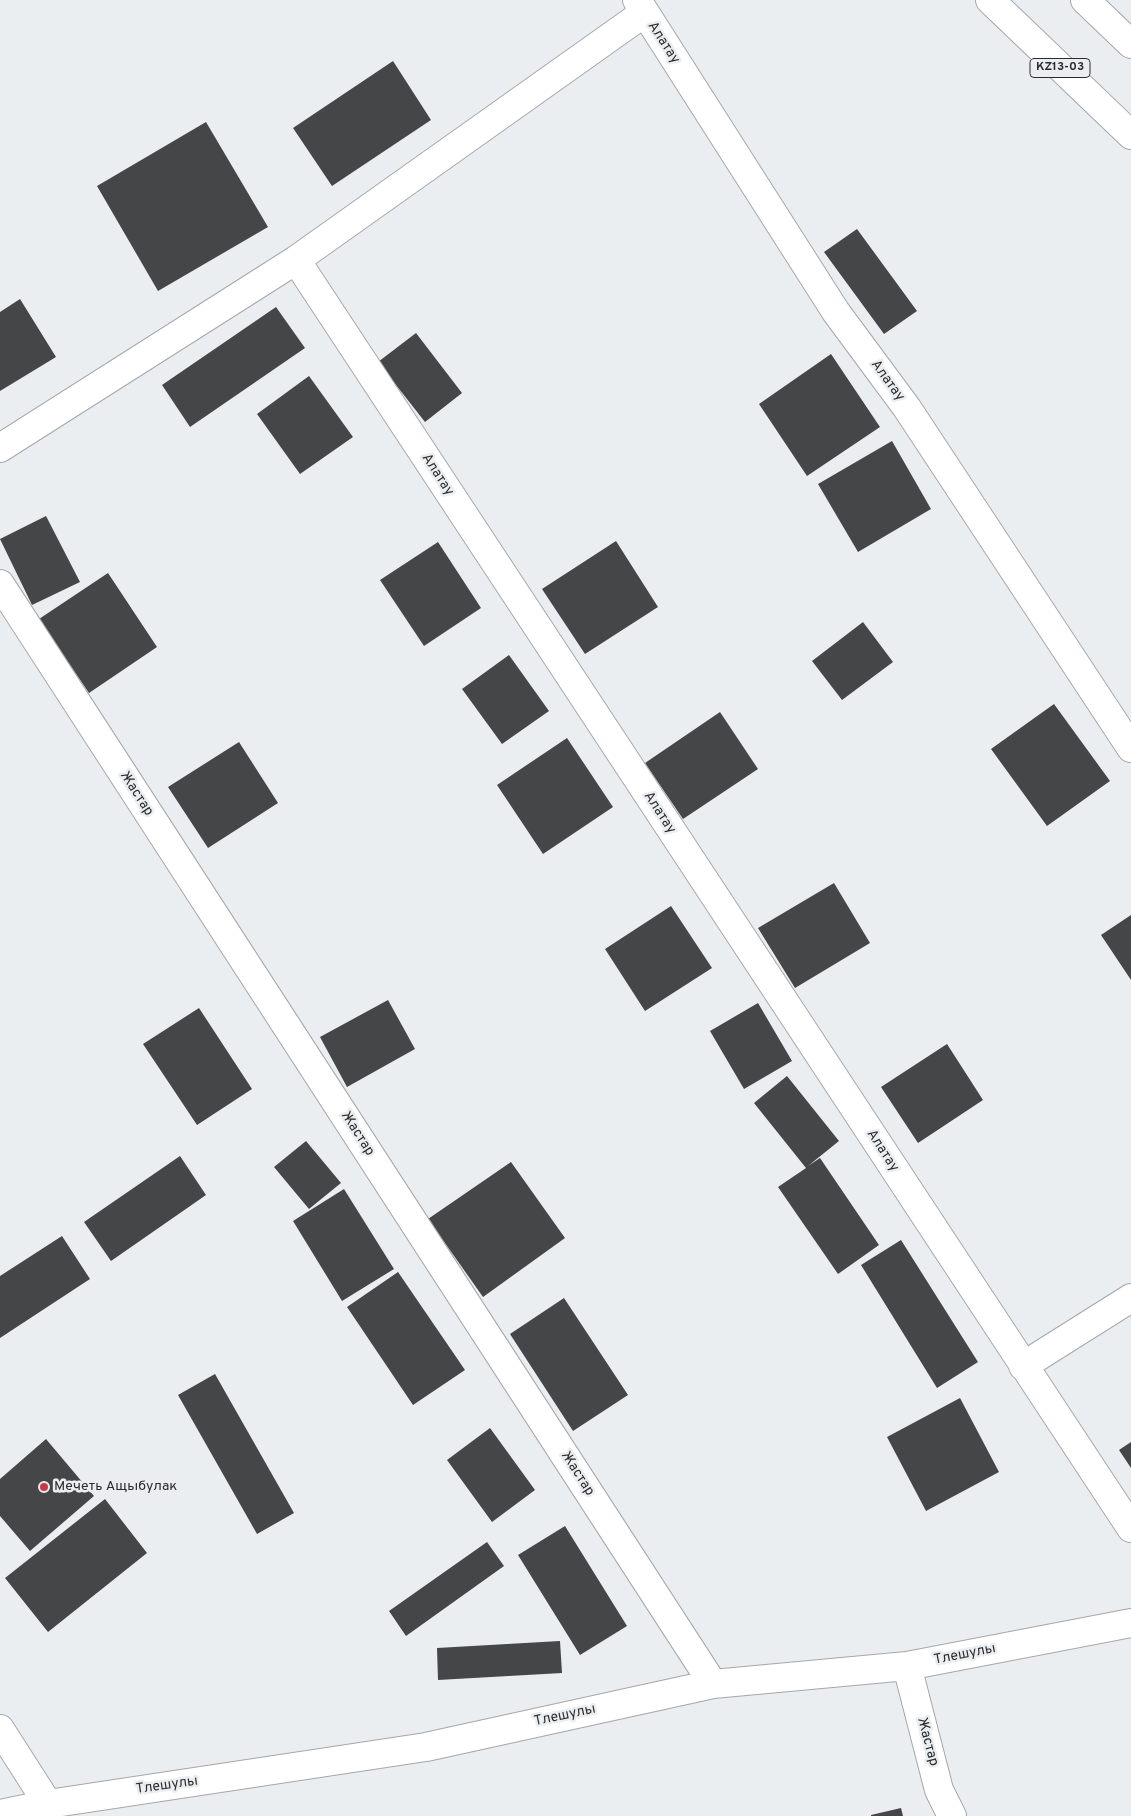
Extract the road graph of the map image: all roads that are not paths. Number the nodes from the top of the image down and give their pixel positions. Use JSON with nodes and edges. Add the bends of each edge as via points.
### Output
{"nodes":[{"id":1,"x":990,"y":0,"type":"edge"},
{"id":2,"x":1085,"y":0,"type":"edge"},
{"id":3,"x":641,"y":7,"type":"edge"},
{"id":4,"x":1131,"y":44,"type":"edge"},
{"id":5,"x":1131,"y":135,"type":"edge"},
{"id":6,"x":296,"y":260,"type":"junction"},
{"id":7,"x":0,"y":448,"type":"edge"},
{"id":8,"x":0,"y":584,"type":"edge"},
{"id":9,"x":1131,"y":748,"type":"edge"},
{"id":10,"x":1131,"y":1298,"type":"edge"},
{"id":11,"x":1023,"y":1366,"type":"junction"},
{"id":12,"x":1131,"y":1528,"type":"edge"},
{"id":13,"x":1131,"y":1623,"type":"edge"},
{"id":14,"x":907,"y":1666,"type":"junction"},
{"id":15,"x":713,"y":1684,"type":"junction"},
{"id":16,"x":0,"y":1729,"type":"edge"},
{"id":17,"x":48,"y":1804,"type":"junction"},
{"id":18,"x":0,"y":1814,"type":"edge"},
{"id":19,"x":952,"y":1816,"type":"edge"}],
"edges":[{"from":1,"to":5,"type":"main road","number":"KZ13-03"},
{"from":2,"to":4,"type":"main road"},
{"from":3,"to":6,"type":"main road"},
{"from":3,"to":9,"type":"main road","name":"Алатау","via":[[836,312],[907,408]]},
{"from":6,"to":7,"type":"main road"},
{"from":6,"to":11,"type":"main road","name":"Алатау"},
{"from":8,"to":15,"type":"main road","name":"Жастар"},
{"from":10,"to":11,"type":"main road"},
{"from":11,"to":12,"type":"main road","name":"Алатау"},
{"from":13,"to":14,"type":"main road","name":"Тлешулы"},
{"from":14,"to":15,"type":"main road","name":"Тлешулы"},
{"from":14,"to":19,"type":"main road","name":"Жастар","via":[[939,1790]]},
{"from":15,"to":17,"type":"main road","name":"Тлешулы","via":[[426,1747]]},
{"from":16,"to":17,"type":"main road"},
{"from":17,"to":18,"type":"main road","name":"Тлешулы"}]}
